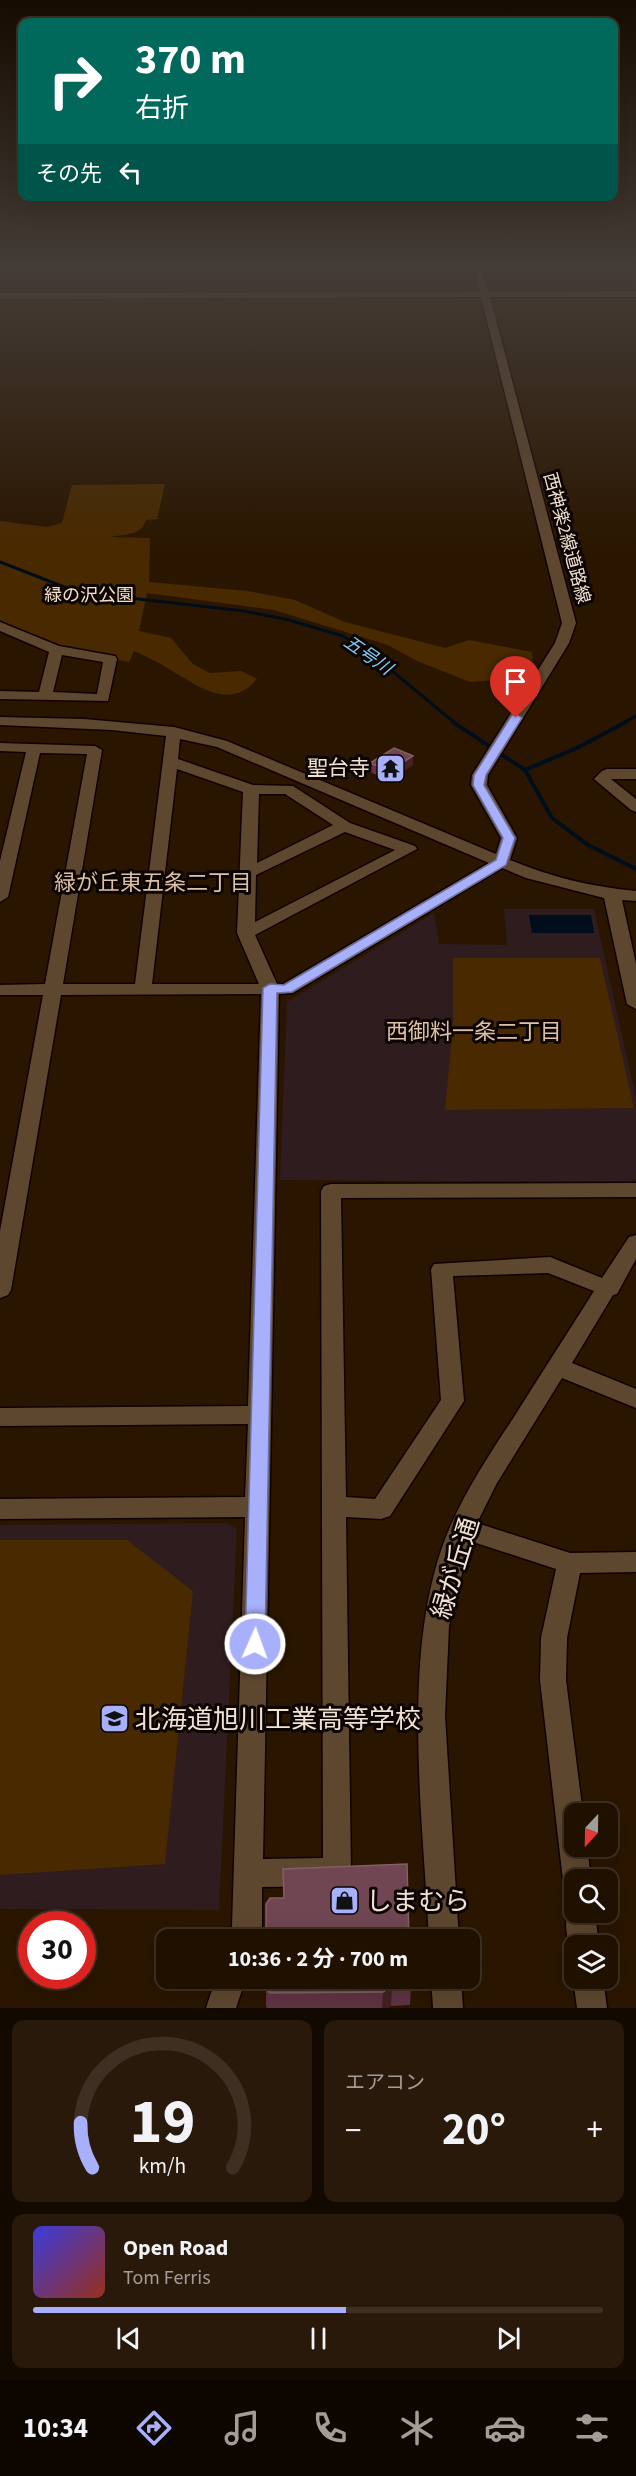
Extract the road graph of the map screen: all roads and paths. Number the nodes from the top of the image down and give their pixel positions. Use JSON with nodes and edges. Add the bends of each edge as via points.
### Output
{"nodes":[{"id":1,"x":502,"y":361,"type":"edge"},
{"id":2,"x":2,"y":627,"type":"edge"},
{"id":3,"x":0,"y":641,"type":"edge"},
{"id":4,"x":56,"y":650,"type":"junction"},
{"id":5,"x":0,"y":695,"type":"edge"},
{"id":6,"x":45,"y":696,"type":"junction"},
{"id":7,"x":0,"y":721,"type":"edge"},
{"id":8,"x":174,"y":731,"type":"junction"},
{"id":9,"x":0,"y":747,"type":"edge"},
{"id":10,"x":34,"y":748,"type":"junction"},
{"id":11,"x":170,"y":761,"type":"junction"},
{"id":12,"x":636,"y":774,"type":"edge"},
{"id":13,"x":251,"y":790,"type":"junction"},
{"id":14,"x":636,"y":807,"type":"edge"},
{"id":15,"x":344,"y":826,"type":"junction"},
{"id":16,"x":501,"y":862,"type":"junction"},
{"id":17,"x":248,"y":873,"type":"junction"},
{"id":18,"x":612,"y":894,"type":"junction"},
{"id":19,"x":636,"y":896,"type":"edge"},
{"id":20,"x":0,"y":897,"type":"edge"},
{"id":21,"x":246,"y":933,"type":"junction"},
{"id":22,"x":632,"y":971,"type":"edge"},
{"id":23,"x":270,"y":988,"type":"junction"},
{"id":24,"x":143,"y":989,"type":"junction"},
{"id":25,"x":0,"y":990,"type":"edge"},
{"id":26,"x":52,"y":990,"type":"junction"},
{"id":27,"x":636,"y":1004,"type":"edge"},
{"id":28,"x":636,"y":1190,"type":"edge"},
{"id":29,"x":8,"y":1199,"type":"edge"},
{"id":30,"x":636,"y":1242,"type":"edge"},
{"id":31,"x":609,"y":1289,"type":"junction"},
{"id":32,"x":0,"y":1290,"type":"edge"},
{"id":33,"x":557,"y":1366,"type":"junction"},
{"id":34,"x":636,"y":1399,"type":"edge"},
{"id":35,"x":261,"y":1416,"type":"junction"},
{"id":36,"x":0,"y":1417,"type":"edge"},
{"id":37,"x":334,"y":1506,"type":"junction"},
{"id":38,"x":259,"y":1507,"type":"junction"},
{"id":39,"x":0,"y":1509,"type":"edge"},
{"id":40,"x":462,"y":1528,"type":"junction"},
{"id":41,"x":636,"y":1562,"type":"edge"},
{"id":42,"x":570,"y":1563,"type":"junction"},
{"id":43,"x":576,"y":1869,"type":"edge"},
{"id":44,"x":248,"y":1873,"type":"junction"},
{"id":45,"x":246,"y":1929,"type":"edge"},
{"id":46,"x":443,"y":1929,"type":"edge"},
{"id":47,"x":227,"y":1989,"type":"edge"},
{"id":48,"x":447,"y":1989,"type":"edge"},
{"id":49,"x":589,"y":1989,"type":"edge"},
{"id":50,"x":221,"y":2008,"type":"edge"},
{"id":51,"x":448,"y":2008,"type":"edge"},
{"id":52,"x":592,"y":2008,"type":"edge"}],
"edges":[{"from":1,"to":16,"type":"street","name":"西神楽2線道路線","via":[[569,623],[562,643],[480,775],[479,785],[509,838]]},
{"from":2,"to":3,"type":"street"},
{"from":2,"to":4,"type":"street"},
{"from":4,"to":6,"type":"street"},
{"from":4,"to":6,"type":"street","via":[[110,659],[103,698]]},
{"from":5,"to":6,"type":"street"},
{"from":7,"to":8,"type":"street"},
{"from":8,"to":11,"type":"street"},
{"from":8,"to":16,"type":"street","via":[[231,748]]},
{"from":9,"to":10,"type":"street"},
{"from":10,"to":20,"type":"street"},
{"from":10,"to":26,"type":"street","via":[[95,750]]},
{"from":11,"to":13,"type":"street"},
{"from":11,"to":24,"type":"street"},
{"from":12,"to":14,"type":"street","via":[[607,774],[602,779]]},
{"from":13,"to":15,"type":"street","via":[[288,789]]},
{"from":13,"to":17,"type":"street"},
{"from":15,"to":17,"type":"street"},
{"from":15,"to":21,"type":"street","via":[[409,849]]},
{"from":16,"to":18,"type":"street","via":[[563,884]]},
{"from":16,"to":23,"type":"street","via":[[287,989]]},
{"from":17,"to":21,"type":"street"},
{"from":18,"to":19,"type":"street"},
{"from":18,"to":22,"type":"street"},
{"from":21,"to":23,"type":"street"},
{"from":22,"to":27,"type":"street"},
{"from":23,"to":24,"type":"street"},
{"from":23,"to":35,"type":"street"},
{"from":24,"to":26,"type":"street"},
{"from":25,"to":26,"type":"street"},
{"from":26,"to":29,"type":"street"},
{"from":28,"to":37,"type":"street","via":[[331,1191]]},
{"from":29,"to":32,"type":"street"},
{"from":30,"to":31,"type":"street","name":"緑が丘通"},
{"from":31,"to":33,"type":"street","name":"緑が丘通"},
{"from":31,"to":37,"type":"street","via":[[550,1265],[442,1269],[453,1401],[381,1509]]},
{"from":33,"to":34,"type":"street"},
{"from":33,"to":40,"type":"street","name":"緑が丘通","via":[[488,1477]]},
{"from":35,"to":36,"type":"street"},
{"from":35,"to":38,"type":"street"},
{"from":37,"to":44,"type":"street","via":[[337,1872]]},
{"from":38,"to":39,"type":"street"},
{"from":38,"to":44,"type":"street"},
{"from":40,"to":42,"type":"street"},
{"from":40,"to":46,"type":"street","name":"緑が丘通","via":[[436,1626],[432,1716]]},
{"from":41,"to":42,"type":"street"},
{"from":42,"to":43,"type":"street","via":[[554,1638],[553,1680]]},
{"from":44,"to":45,"type":"street"},
{"from":47,"to":50,"type":"street"},
{"from":48,"to":51,"type":"street"},
{"from":49,"to":52,"type":"street"}]}
